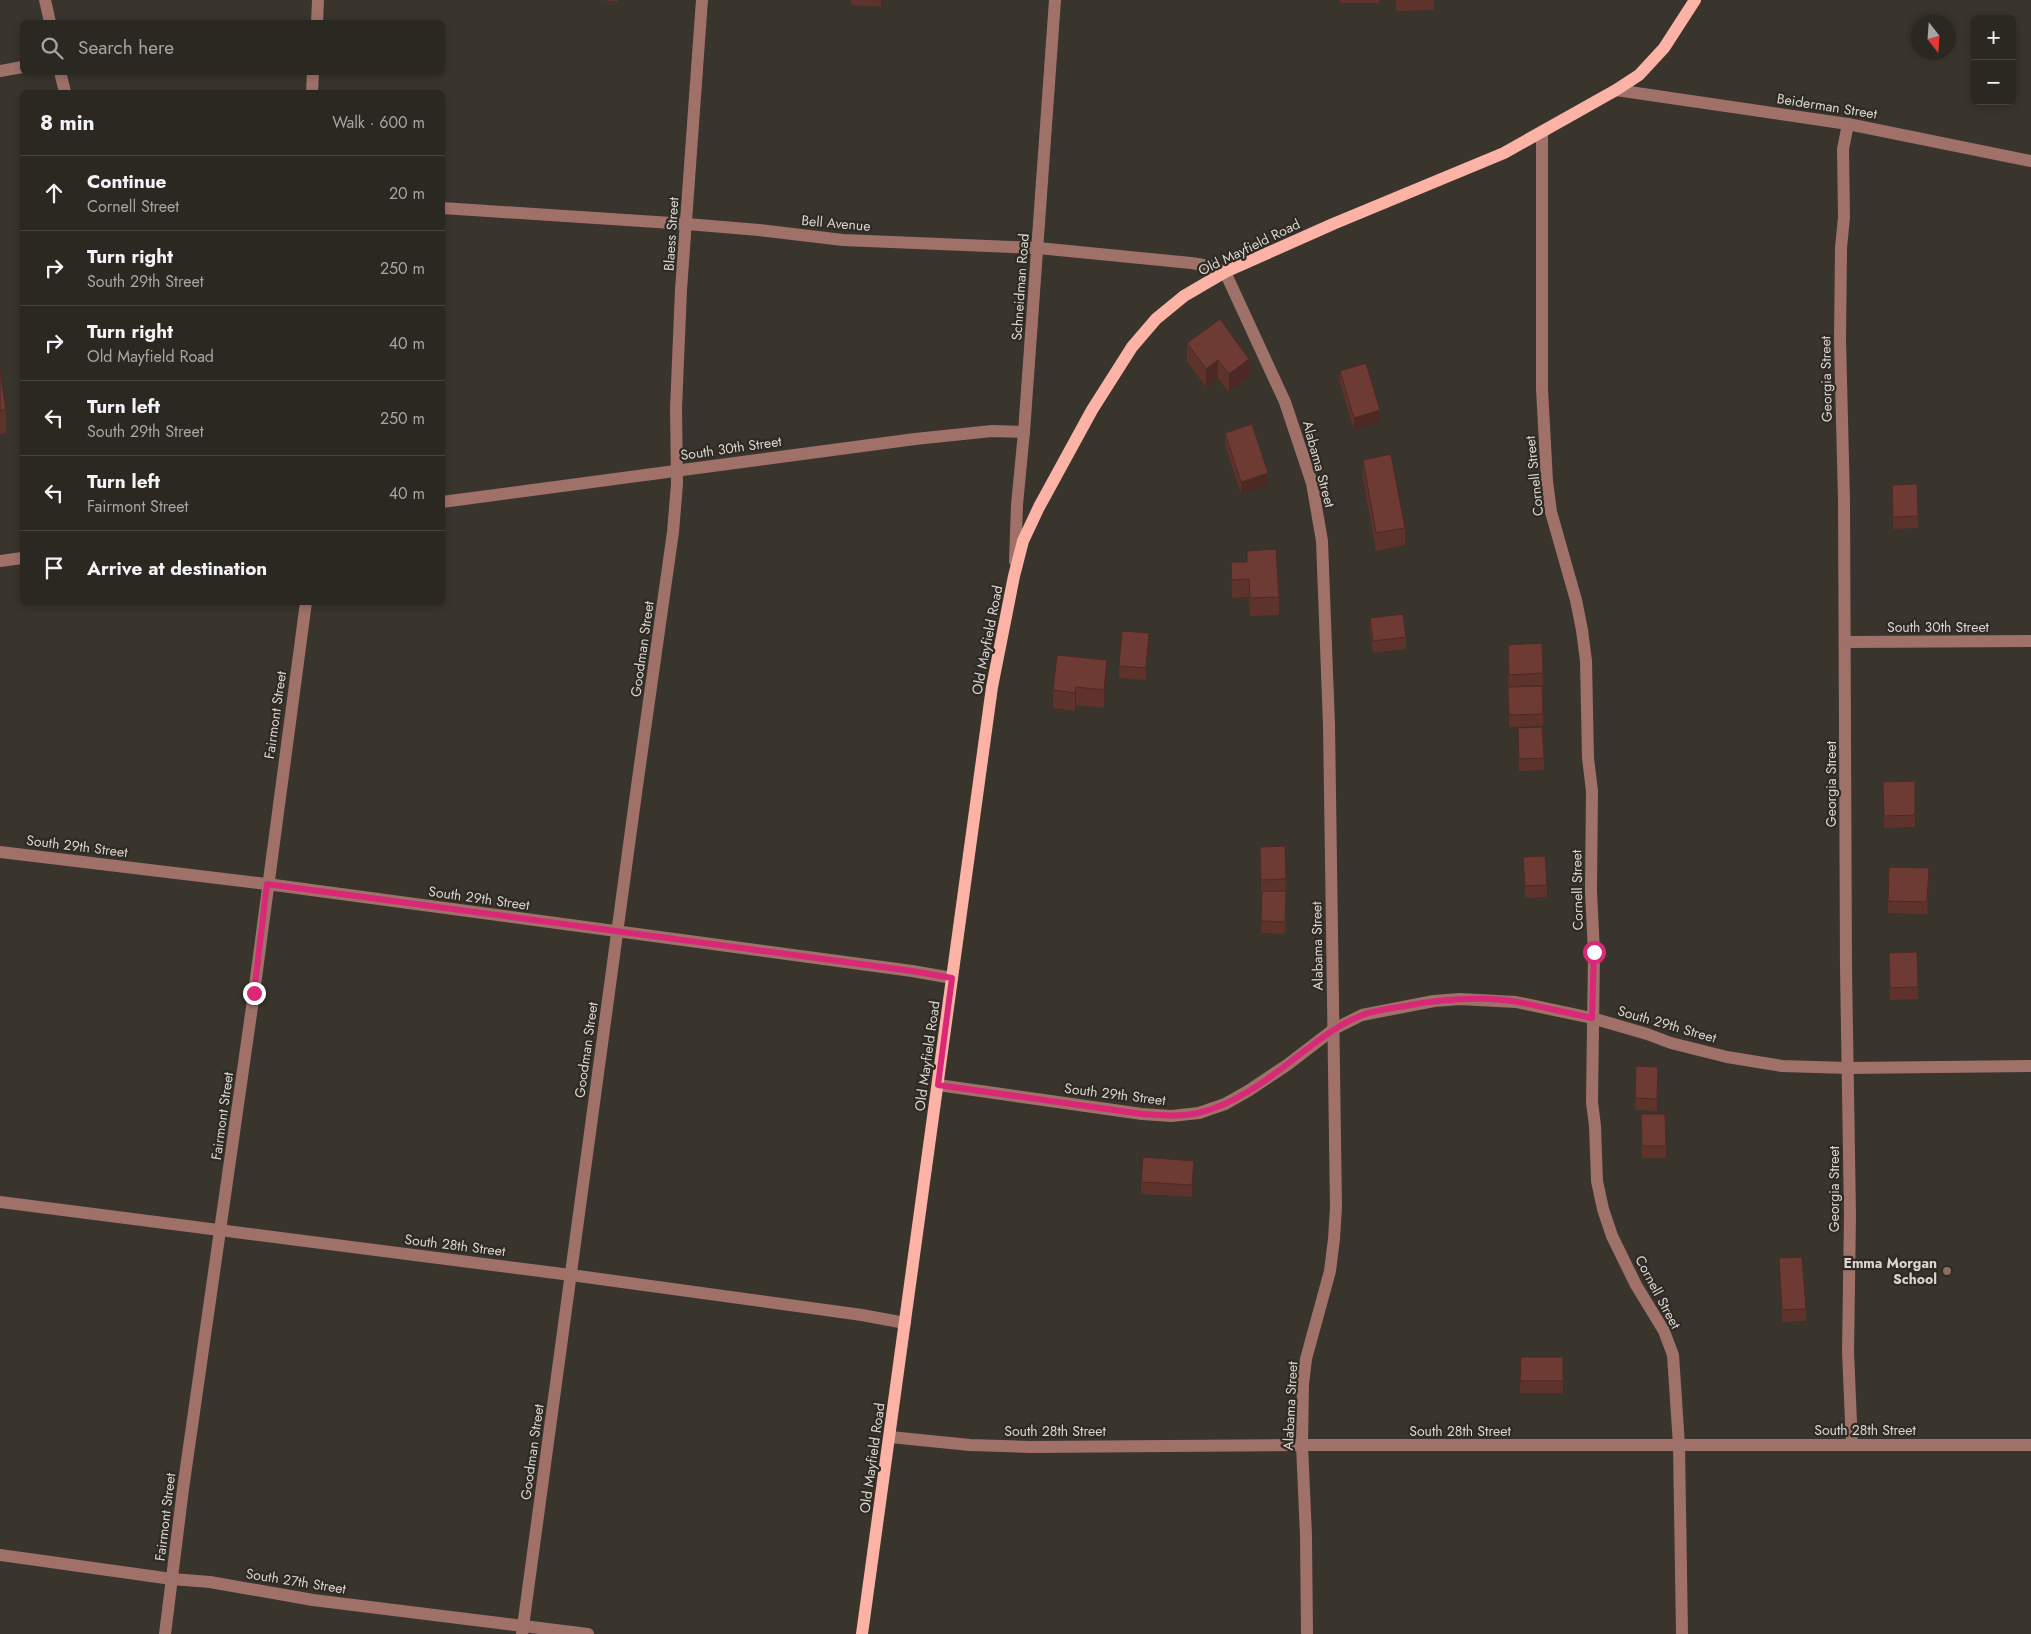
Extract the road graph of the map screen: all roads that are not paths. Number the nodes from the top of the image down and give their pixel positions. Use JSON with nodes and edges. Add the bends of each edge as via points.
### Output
{"nodes":[{"id":1,"x":45,"y":0,"type":"edge"},
{"id":2,"x":318,"y":0,"type":"edge"},
{"id":3,"x":702,"y":0,"type":"edge"},
{"id":4,"x":1055,"y":0,"type":"edge"},
{"id":5,"x":1695,"y":0,"type":"edge"},
{"id":6,"x":50,"y":20,"type":"edge"},
{"id":7,"x":317,"y":20,"type":"edge"},
{"id":8,"x":20,"y":67,"type":"edge"},
{"id":9,"x":0,"y":71,"type":"edge"},
{"id":10,"x":61,"y":75,"type":"edge"},
{"id":11,"x":313,"y":75,"type":"edge"},
{"id":12,"x":64,"y":90,"type":"edge"},
{"id":13,"x":312,"y":90,"type":"edge"},
{"id":14,"x":1616,"y":90,"type":"junction"},
{"id":15,"x":1848,"y":124,"type":"junction"},
{"id":16,"x":1542,"y":132,"type":"junction"},
{"id":17,"x":2031,"y":161,"type":"edge"},
{"id":18,"x":445,"y":208,"type":"edge"},
{"id":19,"x":687,"y":224,"type":"junction"},
{"id":20,"x":1038,"y":248,"type":"junction"},
{"id":21,"x":1226,"y":272,"type":"junction"},
{"id":22,"x":1024,"y":432,"type":"junction"},
{"id":23,"x":677,"y":470,"type":"junction"},
{"id":24,"x":445,"y":502,"type":"edge"},
{"id":25,"x":20,"y":558,"type":"edge"},
{"id":26,"x":0,"y":561,"type":"edge"},
{"id":27,"x":1014,"y":576,"type":"junction"},
{"id":28,"x":306,"y":605,"type":"edge"},
{"id":29,"x":2031,"y":641,"type":"edge"},
{"id":30,"x":1846,"y":642,"type":"junction"},
{"id":31,"x":0,"y":852,"type":"edge"},
{"id":32,"x":267,"y":884,"type":"junction"},
{"id":33,"x":618,"y":932,"type":"junction"},
{"id":34,"x":952,"y":978,"type":"junction"},
{"id":35,"x":1592,"y":1018,"type":"junction"},
{"id":36,"x":1334,"y":1029,"type":"junction"},
{"id":37,"x":2031,"y":1066,"type":"edge"},
{"id":38,"x":1848,"y":1068,"type":"junction"},
{"id":39,"x":938,"y":1085,"type":"junction"},
{"id":40,"x":0,"y":1202,"type":"edge"},
{"id":41,"x":221,"y":1230,"type":"junction"},
{"id":42,"x":571,"y":1275,"type":"junction"},
{"id":43,"x":905,"y":1323,"type":"junction"},
{"id":44,"x":890,"y":1437,"type":"junction"},
{"id":45,"x":1302,"y":1445,"type":"junction"},
{"id":46,"x":1680,"y":1445,"type":"junction"},
{"id":47,"x":1852,"y":1445,"type":"junction"},
{"id":48,"x":2031,"y":1445,"type":"edge"},
{"id":49,"x":0,"y":1555,"type":"edge"},
{"id":50,"x":172,"y":1578,"type":"junction"},
{"id":51,"x":523,"y":1630,"type":"edge"},
{"id":52,"x":165,"y":1634,"type":"edge"},
{"id":53,"x":588,"y":1634,"type":"edge"},
{"id":54,"x":862,"y":1634,"type":"edge"},
{"id":55,"x":1307,"y":1634,"type":"edge"},
{"id":56,"x":1682,"y":1634,"type":"edge"}],
"edges":[{"from":1,"to":6,"type":"street"},
{"from":2,"to":7,"type":"street"},
{"from":3,"to":19,"type":"street","name":"Blaess Street"},
{"from":4,"to":20,"type":"street","name":"Schneidman Road"},
{"from":5,"to":14,"type":"main road","name":"Old Mayfield Road","via":[[1664,48],[1639,75]]},
{"from":8,"to":9,"type":"street"},
{"from":10,"to":12,"type":"street"},
{"from":11,"to":13,"type":"street"},
{"from":14,"to":15,"type":"street","name":"Beiderman Street"},
{"from":14,"to":16,"type":"main road","name":"Old Mayfield Road"},
{"from":15,"to":17,"type":"street","name":"Beiderman Street"},
{"from":15,"to":30,"type":"street","name":"Georgia Street","via":[[1843,149],[1840,340]]},
{"from":16,"to":21,"type":"main road","name":"Old Mayfield Road","via":[[1504,152]]},
{"from":16,"to":35,"type":"street","name":"Cornell Street","via":[[1542,389],[1547,481],[1551,512],[1578,607],[1586,661],[1592,791]]},
{"from":18,"to":19,"type":"street","name":"Bell Avenue"},
{"from":19,"to":20,"type":"street","name":"Bell Avenue","via":[[843,240]]},
{"from":19,"to":23,"type":"street","name":"Blaess Street","via":[[676,408]]},
{"from":20,"to":21,"type":"street","name":"Bell Avenue","via":[[1191,263]]},
{"from":20,"to":22,"type":"street","name":"Schneidman Road"},
{"from":21,"to":27,"type":"main road","name":"Old Mayfield Road","via":[[1184,296],[1156,319],[1132,347],[1092,410],[1039,507],[1023,541]]},
{"from":21,"to":36,"type":"street","name":"Alabama Street","via":[[1285,402],[1312,483],[1322,541]]},
{"from":22,"to":23,"type":"street","name":"South 30th Street","via":[[992,431],[915,439]]},
{"from":22,"to":27,"type":"street","name":"Schneidman Road"},
{"from":23,"to":24,"type":"street","name":"South 30th Street"},
{"from":23,"to":33,"type":"street","name":"Goodman Street","via":[[673,532]]},
{"from":25,"to":26,"type":"street"},
{"from":27,"to":34,"type":"main road","name":"Old Mayfield Road","via":[[992,687]]},
{"from":28,"to":32,"type":"street","name":"Fairmont Street"},
{"from":29,"to":30,"type":"street","name":"South 30th Street"},
{"from":30,"to":38,"type":"street","name":"Georgia Street"},
{"from":31,"to":32,"type":"street","name":"South 29th Street"},
{"from":32,"to":33,"type":"street","name":"South 29th Street"},
{"from":32,"to":41,"type":"street","name":"Fairmont Street"},
{"from":33,"to":34,"type":"street","name":"South 29th Street"},
{"from":33,"to":42,"type":"street","name":"Goodman Street"},
{"from":34,"to":39,"type":"main road","name":"Old Mayfield Road"},
{"from":35,"to":36,"type":"street","name":"South 29th Street","via":[[1516,1002],[1460,999],[1377,1011]]},
{"from":35,"to":38,"type":"street","name":"South 29th Street","via":[[1727,1057],[1782,1066]]},
{"from":35,"to":46,"type":"street","name":"Cornell Street","via":[[1592,1102],[1597,1181],[1612,1236],[1664,1331],[1673,1356]]},
{"from":36,"to":39,"type":"street","name":"South 29th Street","via":[[1287,1065],[1225,1104],[1171,1116]]},
{"from":36,"to":45,"type":"street","name":"Alabama Street","via":[[1334,1239],[1330,1272],[1306,1359]]},
{"from":37,"to":38,"type":"street","name":"South 29th Street"},
{"from":38,"to":47,"type":"street","name":"Georgia Street","via":[[1848,1352]]},
{"from":39,"to":43,"type":"main road","name":"Old Mayfield Road"},
{"from":40,"to":41,"type":"street","name":"South 28th Street"},
{"from":41,"to":42,"type":"street","name":"South 28th Street"},
{"from":41,"to":50,"type":"street","name":"Fairmont Street"},
{"from":42,"to":43,"type":"street","name":"South 28th Street"},
{"from":42,"to":51,"type":"street","name":"Goodman Street"},
{"from":43,"to":44,"type":"main road","name":"Old Mayfield Road"},
{"from":44,"to":45,"type":"street","name":"South 28th Street","via":[[1030,1447]]},
{"from":44,"to":54,"type":"main road","name":"Old Mayfield Road"},
{"from":45,"to":46,"type":"street","name":"South 28th Street"},
{"from":45,"to":55,"type":"street","name":"Alabama Street"},
{"from":46,"to":47,"type":"street","name":"South 28th Street"},
{"from":46,"to":56,"type":"street","name":"Cornell Street"},
{"from":47,"to":48,"type":"street","name":"South 28th Street"},
{"from":49,"to":50,"type":"street","name":"South 27th Street"},
{"from":50,"to":51,"type":"street","name":"South 27th Street"},
{"from":50,"to":52,"type":"street","name":"Fairmont Street"},
{"from":51,"to":53,"type":"street","name":"South 27th Street"}]}
